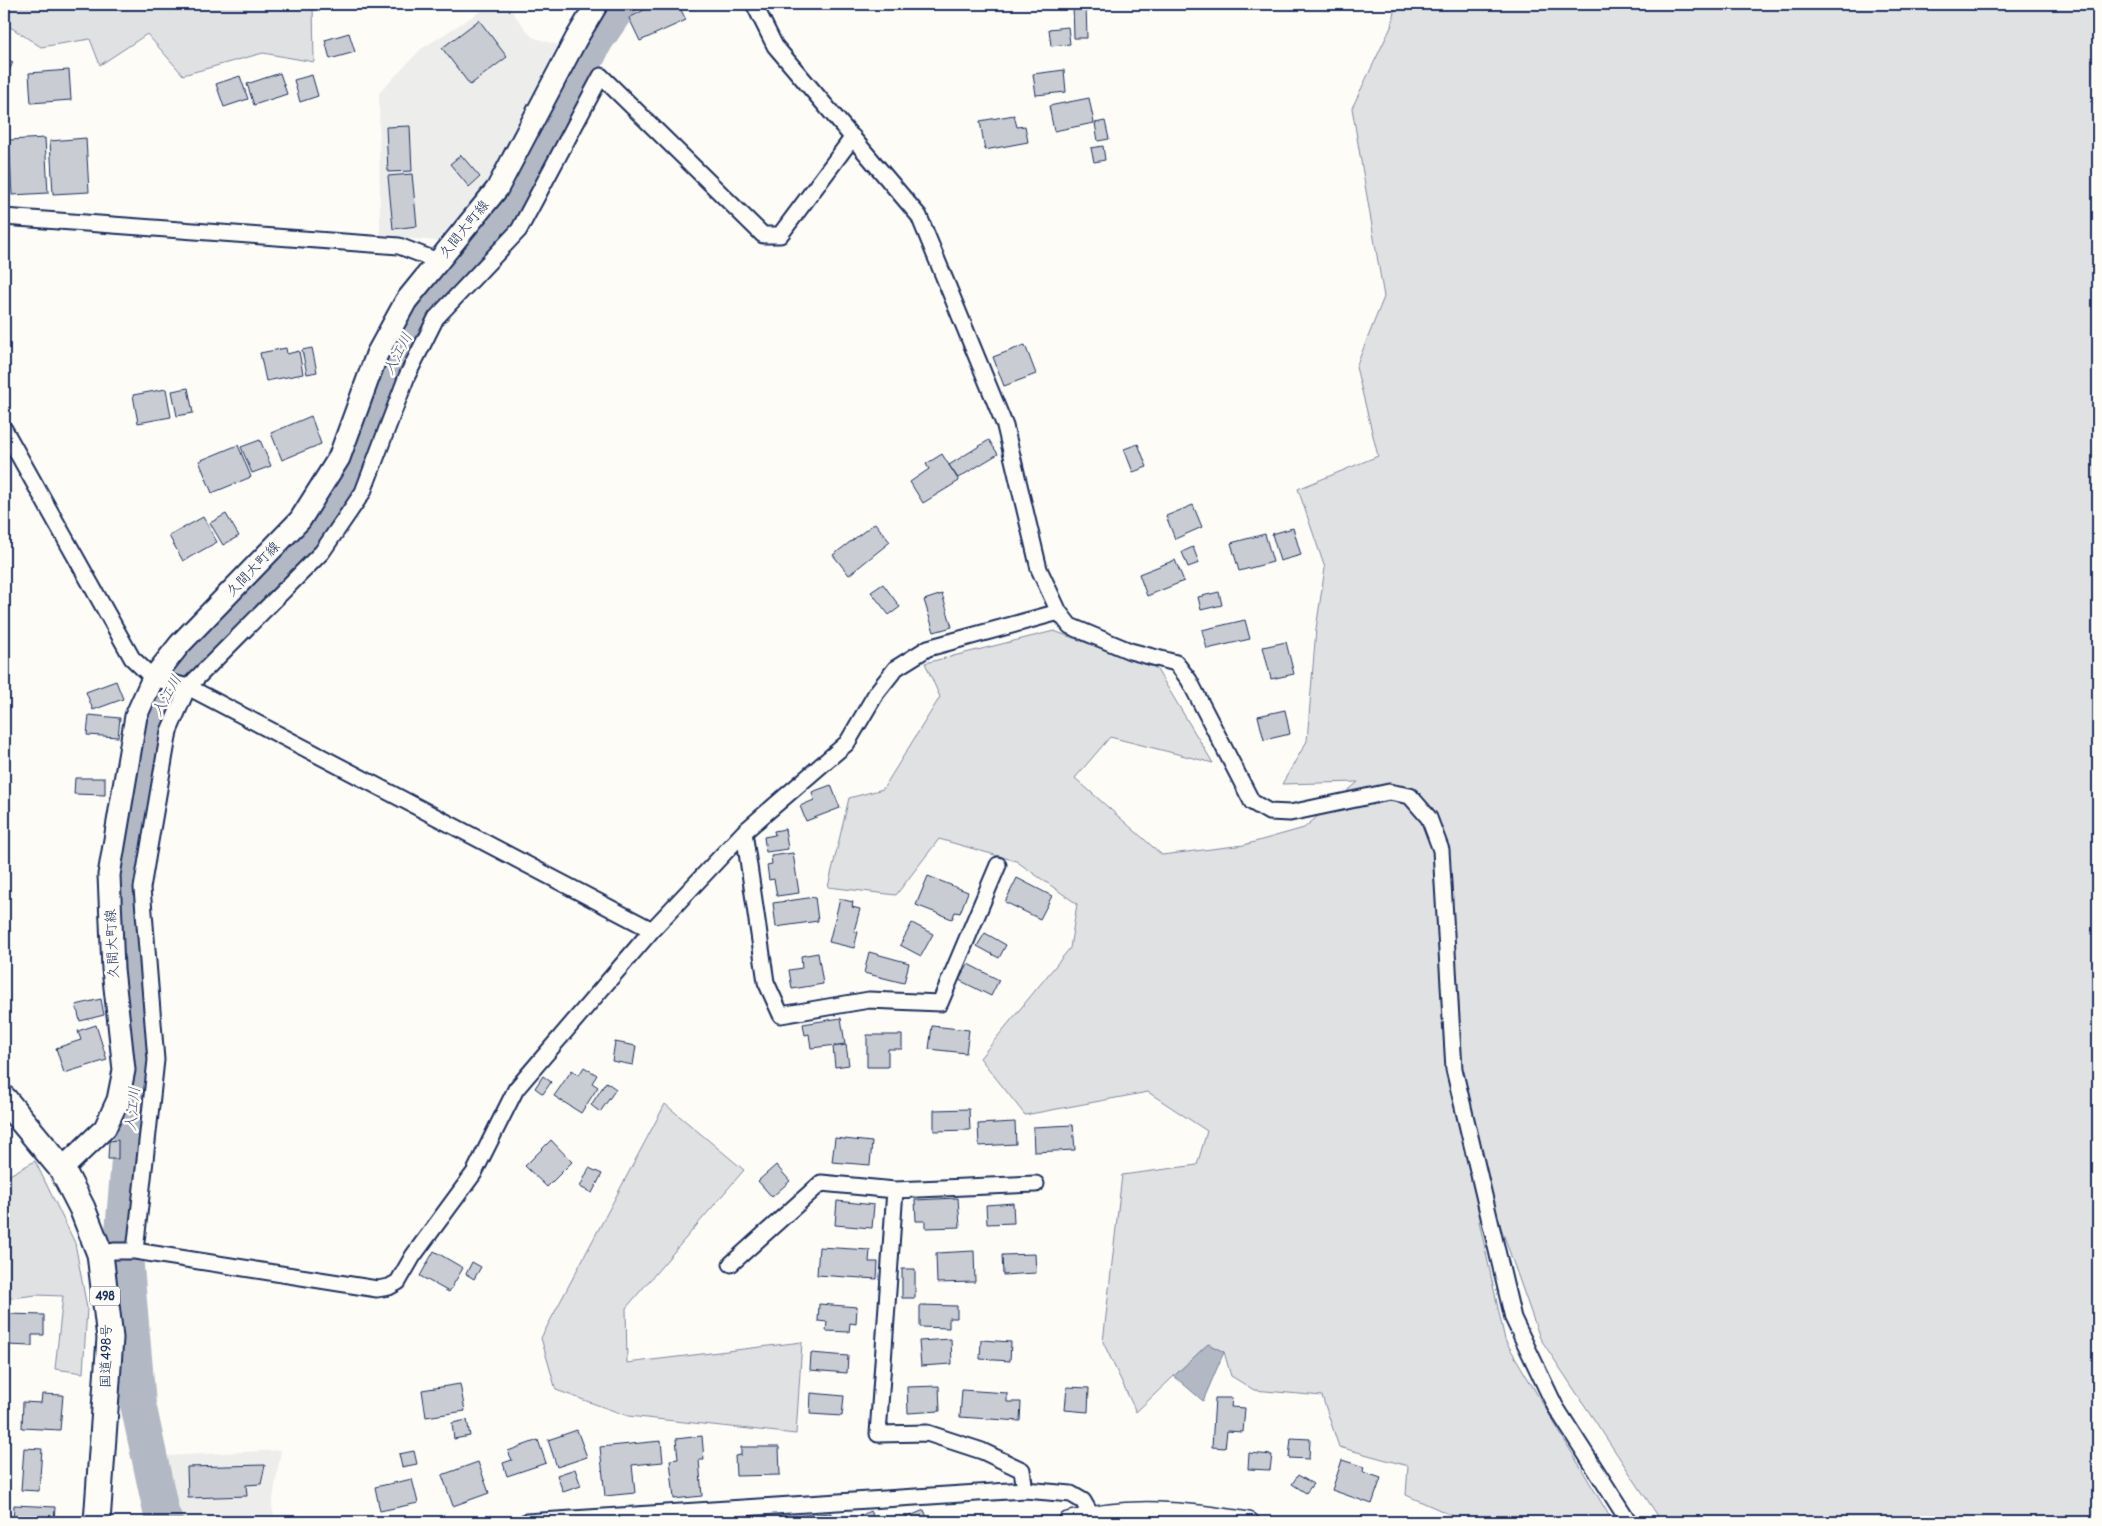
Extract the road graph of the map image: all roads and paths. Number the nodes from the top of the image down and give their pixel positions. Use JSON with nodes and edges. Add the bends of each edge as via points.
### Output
{"nodes":[{"id":1,"x":597,"y":4,"type":"edge"},
{"id":2,"x":754,"y":4,"type":"edge"},
{"id":3,"x":853,"y":137,"type":"junction"},
{"id":4,"x":4,"y":217,"type":"edge"},
{"id":5,"x":438,"y":261,"type":"junction"},
{"id":6,"x":4,"y":429,"type":"edge"},
{"id":7,"x":1059,"y":612,"type":"junction"},
{"id":8,"x":153,"y":678,"type":"junction"},
{"id":9,"x":188,"y":687,"type":"junction"},
{"id":10,"x":744,"y":832,"type":"junction"},
{"id":11,"x":998,"y":865,"type":"dead end"},
{"id":12,"x":652,"y":930,"type":"junction"},
{"id":13,"x":4,"y":1099,"type":"edge"},
{"id":14,"x":62,"y":1169,"type":"junction"},
{"id":15,"x":1036,"y":1184,"type":"dead end"},
{"id":16,"x":895,"y":1190,"type":"junction"},
{"id":17,"x":135,"y":1251,"type":"junction"},
{"id":18,"x":107,"y":1252,"type":"junction"},
{"id":19,"x":731,"y":1264,"type":"dead end"},
{"id":20,"x":1025,"y":1490,"type":"junction"},
{"id":21,"x":1091,"y":1515,"type":"junction"},
{"id":22,"x":97,"y":1522,"type":"edge"},
{"id":23,"x":526,"y":1522,"type":"edge"},
{"id":24,"x":1068,"y":1522,"type":"edge"},
{"id":25,"x":1249,"y":1522,"type":"edge"},
{"id":26,"x":1629,"y":1522,"type":"edge"}],
"edges":[{"from":1,"to":5,"type":"main road","name":"久間大町線","via":[[497,189]]},
{"from":2,"to":3,"type":"street","via":[[775,46]]},
{"from":3,"to":7,"type":"street","via":[[919,216],[946,277],[1005,426],[1039,569]]},
{"from":3,"to":9,"type":"street","via":[[780,235],[763,235],[602,76],[519,230],[436,318],[407,376],[363,492],[322,552]]},
{"from":4,"to":5,"type":"street","via":[[399,246]]},
{"from":5,"to":8,"type":"main road","name":"久間大町線","via":[[406,301],[377,354],[339,458],[300,520],[180,644]]},
{"from":6,"to":8,"type":"street","via":[[132,658]]},
{"from":7,"to":10,"type":"street","via":[[928,648],[896,668],[877,692],[847,743]]},
{"from":7,"to":26,"type":"street","via":[[1070,626],[1130,651],[1176,663],[1189,680],[1252,802],[1268,812],[1290,813],[1388,792],[1410,796],[1429,818],[1441,850],[1454,1069],[1513,1318],[1554,1406]]},
{"from":8,"to":9,"type":"street"},
{"from":8,"to":14,"type":"main road","name":"久間大町線","via":[[136,716],[109,875],[113,969],[124,1070],[118,1100],[105,1128]]},
{"from":9,"to":12,"type":"street"},
{"from":9,"to":17,"type":"street","via":[[169,731],[142,888],[156,1060]]},
{"from":10,"to":11,"type":"street","via":[[766,982],[781,1015],[869,1000],[940,1003]]},
{"from":10,"to":12,"type":"street"},
{"from":12,"to":17,"type":"street","via":[[516,1089],[474,1173],[413,1256],[398,1282],[377,1288]]},
{"from":13,"to":14,"type":"highway","name":"国道498号","number":"498"},
{"from":14,"to":18,"type":"highway","name":"国道498号","number":"498"},
{"from":15,"to":16,"type":"street"},
{"from":16,"to":19,"type":"street","via":[[821,1183]]},
{"from":16,"to":20,"type":"street","via":[[878,1434],[927,1433],[982,1452],[1022,1470]]},
{"from":17,"to":18,"type":"street"},
{"from":18,"to":22,"type":"highway","name":"国道498号","number":"498","via":[[110,1338]]},
{"from":20,"to":21,"type":"street","via":[[1071,1494],[1083,1501]]},
{"from":20,"to":23,"type":"street"},
{"from":21,"to":24,"type":"street"},
{"from":21,"to":25,"type":"street","via":[[1198,1513]]}]}
